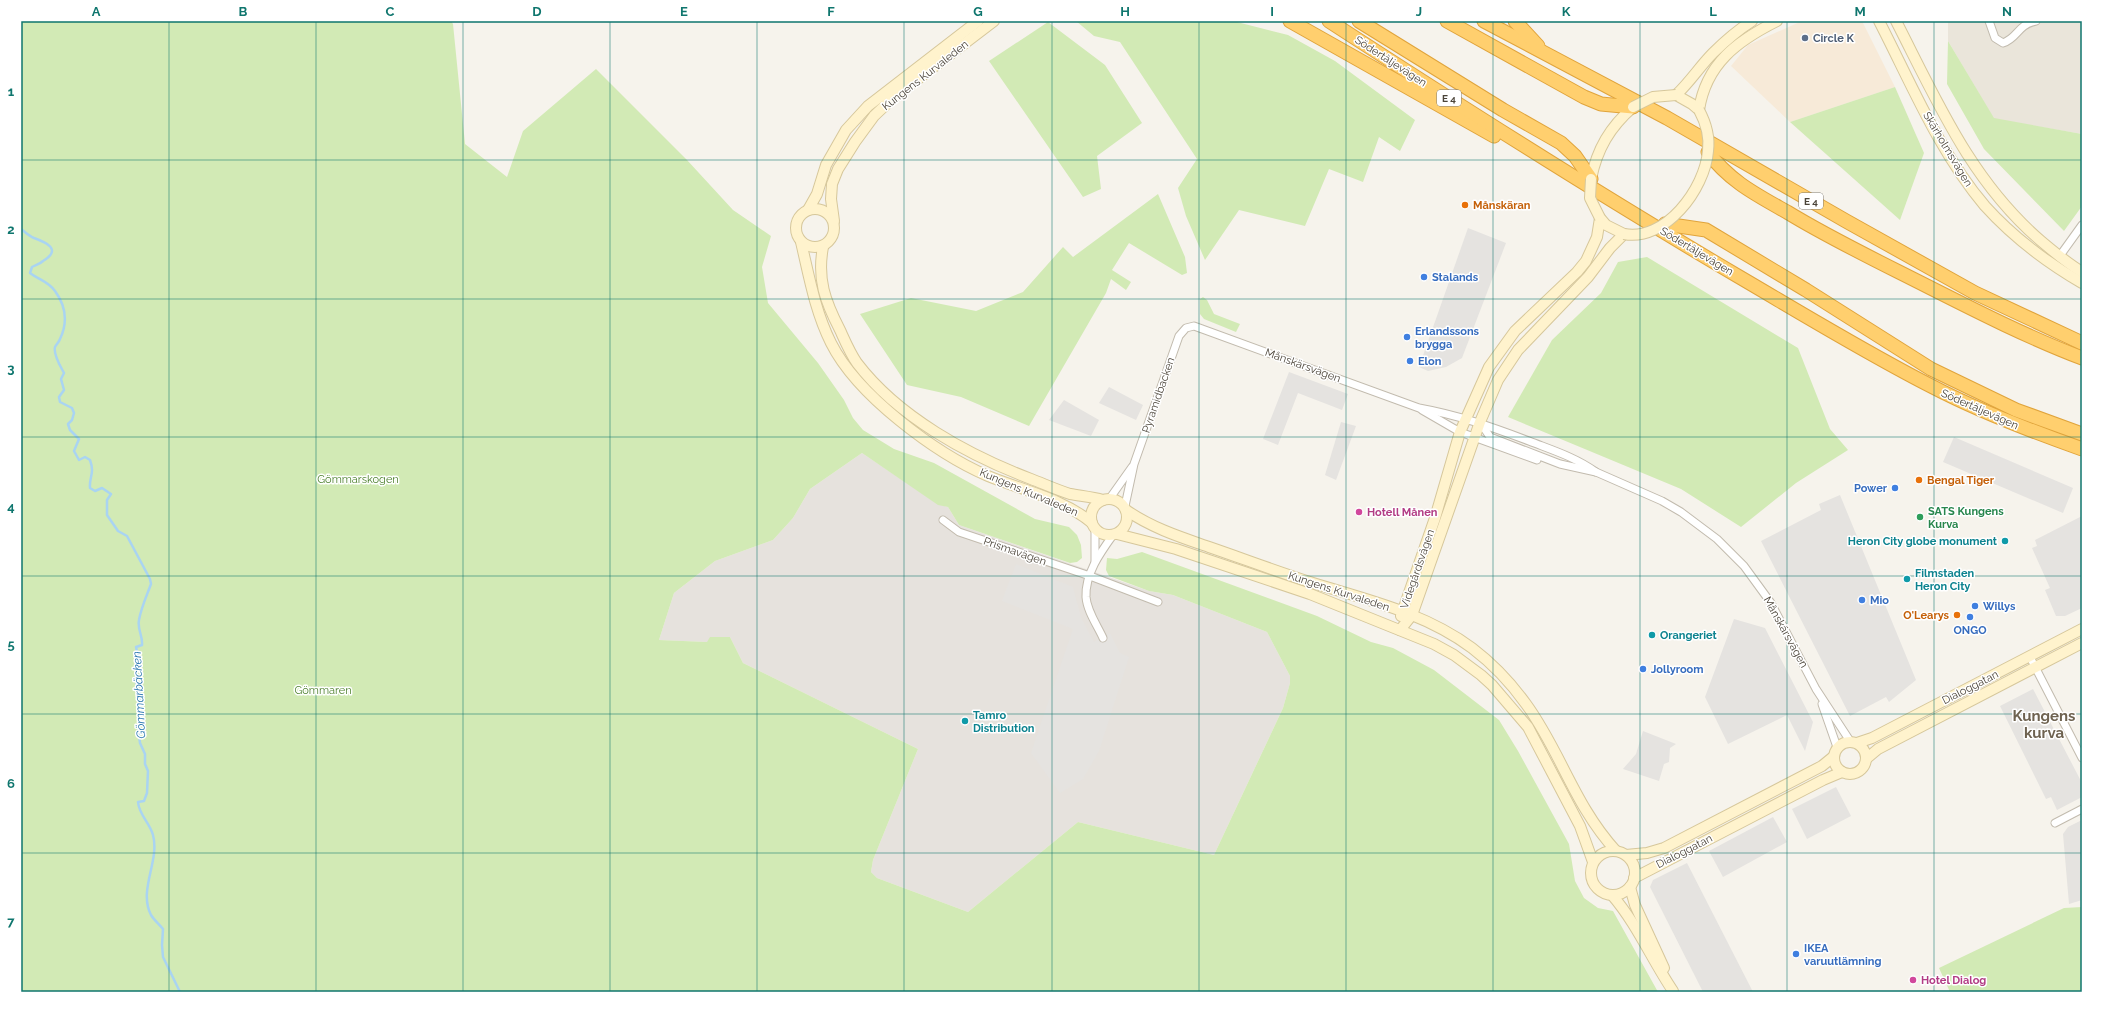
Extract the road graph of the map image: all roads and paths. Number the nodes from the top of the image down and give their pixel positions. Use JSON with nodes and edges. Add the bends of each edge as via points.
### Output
{"nodes":[{"id":1,"x":978,"y":21,"type":"edge"},
{"id":2,"x":994,"y":21,"type":"edge"},
{"id":3,"x":1290,"y":21,"type":"edge"},
{"id":4,"x":1329,"y":21,"type":"edge"},
{"id":5,"x":1359,"y":21,"type":"edge"},
{"id":6,"x":1447,"y":21,"type":"edge"},
{"id":7,"x":1484,"y":21,"type":"edge"},
{"id":8,"x":1515,"y":21,"type":"edge"},
{"id":9,"x":1752,"y":21,"type":"edge"},
{"id":10,"x":1777,"y":21,"type":"edge"},
{"id":11,"x":1879,"y":21,"type":"edge"},
{"id":12,"x":1896,"y":21,"type":"edge"},
{"id":13,"x":1989,"y":21,"type":"edge"},
{"id":14,"x":2036,"y":21,"type":"edge"},
{"id":15,"x":1543,"y":52,"type":"junction"},
{"id":16,"x":1676,"y":96,"type":"junction"},
{"id":17,"x":1633,"y":107,"type":"junction"},
{"id":18,"x":1699,"y":110,"type":"junction"},
{"id":19,"x":1708,"y":152,"type":"junction"},
{"id":20,"x":1570,"y":173,"type":"junction"},
{"id":21,"x":1590,"y":179,"type":"junction"},
{"id":22,"x":808,"y":210,"type":"junction"},
{"id":23,"x":834,"y":221,"type":"junction"},
{"id":24,"x":1599,"y":221,"type":"junction"},
{"id":25,"x":1665,"y":224,"type":"junction"},
{"id":26,"x":2082,"y":225,"type":"edge"},
{"id":27,"x":1622,"y":236,"type":"junction"},
{"id":28,"x":801,"y":242,"type":"junction"},
{"id":29,"x":823,"y":247,"type":"junction"},
{"id":30,"x":2056,"y":260,"type":"junction"},
{"id":31,"x":2082,"y":272,"type":"edge"},
{"id":32,"x":2082,"y":283,"type":"edge"},
{"id":33,"x":1186,"y":328,"type":"joint"},
{"id":34,"x":2082,"y":343,"type":"edge"},
{"id":35,"x":2082,"y":358,"type":"edge"},
{"id":36,"x":1419,"y":408,"type":"junction"},
{"id":37,"x":1465,"y":418,"type":"junction"},
{"id":38,"x":1480,"y":422,"type":"junction"},
{"id":39,"x":1460,"y":432,"type":"junction"},
{"id":40,"x":2082,"y":434,"type":"edge"},
{"id":41,"x":1475,"y":437,"type":"junction"},
{"id":42,"x":2082,"y":450,"type":"edge"},
{"id":43,"x":1134,"y":464,"type":"junction"},
{"id":44,"x":1596,"y":472,"type":"junction"},
{"id":45,"x":1106,"y":499,"type":"junction"},
{"id":46,"x":1126,"y":508,"type":"junction"},
{"id":47,"x":943,"y":520,"type":"dead end"},
{"id":48,"x":1094,"y":526,"type":"junction"},
{"id":49,"x":1115,"y":534,"type":"junction"},
{"id":50,"x":1095,"y":561,"type":"junction"},
{"id":51,"x":1090,"y":576,"type":"junction"},
{"id":52,"x":1158,"y":602,"type":"dead end"},
{"id":53,"x":1402,"y":611,"type":"junction"},
{"id":54,"x":1412,"y":615,"type":"junction"},
{"id":55,"x":2082,"y":629,"type":"edge"},
{"id":56,"x":1400,"y":630,"type":"junction"},
{"id":57,"x":1103,"y":638,"type":"dead end"},
{"id":58,"x":2082,"y":643,"type":"edge"},
{"id":59,"x":2030,"y":657,"type":"junction"},
{"id":60,"x":2035,"y":668,"type":"junction"},
{"id":61,"x":1816,"y":689,"type":"junction"},
{"id":62,"x":1854,"y":742,"type":"junction"},
{"id":63,"x":1837,"y":747,"type":"junction"},
{"id":64,"x":1833,"y":757,"type":"junction"},
{"id":65,"x":2082,"y":758,"type":"edge"},
{"id":66,"x":1866,"y":759,"type":"junction"},
{"id":67,"x":1842,"y":772,"type":"junction"},
{"id":68,"x":2082,"y":809,"type":"edge"},
{"id":69,"x":2055,"y":823,"type":"dead end"},
{"id":70,"x":1616,"y":851,"type":"junction"},
{"id":71,"x":1626,"y":855,"type":"junction"},
{"id":72,"x":1593,"y":862,"type":"junction"},
{"id":73,"x":1632,"y":883,"type":"junction"},
{"id":74,"x":1612,"y":895,"type":"junction"},
{"id":75,"x":1673,"y":992,"type":"edge"}],
"edges":[{"from":1,"to":22,"type":"street","name":"Kungens Kurvaleden","via":[[863,111],[837,145]]},
{"from":2,"to":23,"type":"street","name":"Kungens Kurvaleden","via":[[892,98],[874,116],[838,169],[832,184]]},
{"from":3,"to":20,"type":"highway","via":[[1522,152]]},
{"from":4,"to":20,"type":"highway","name":"Södertäljevägen","number":"E 4"},
{"from":5,"to":21,"type":"highway","via":[[1561,143],[1575,156]]},
{"from":6,"to":17,"type":"highway","via":[[1584,97],[1601,104]]},
{"from":7,"to":15,"type":"highway","number":"E 4"},
{"from":8,"to":15,"type":"highway"},
{"from":9,"to":16,"type":"street","via":[[1725,41]]},
{"from":10,"to":18,"type":"street","via":[[1748,36],[1727,54],[1701,92]]},
{"from":11,"to":30,"type":"street","name":"Skärholmsvägen","via":[[1939,138],[1966,182],[2007,228],[2034,251]]},
{"from":12,"to":30,"type":"street","name":"Skärholmsvägen","via":[[1955,136],[1986,184]]},
{"from":13,"to":14,"type":"street","via":[[1995,38],[2003,43],[2015,36],[2026,23]]},
{"from":15,"to":34,"type":"highway","number":"E 4","via":[[1667,118],[1955,282]]},
{"from":16,"to":17,"type":"street","bridge":true,"via":[[1653,97]]},
{"from":16,"to":18,"type":"street"},
{"from":17,"to":21,"type":"street","via":[[1612,127],[1598,152]]},
{"from":18,"to":19,"type":"street","bridge":true,"via":[[1706,126]]},
{"from":19,"to":25,"type":"street","bridge":true,"via":[[1695,190]]},
{"from":19,"to":35,"type":"highway","via":[[1719,167],[1738,183],[1828,236],[1981,313],[2054,348]]},
{"from":20,"to":42,"type":"highway","name":"Södertäljevägen","number":"E 4","via":[[1698,253],[1931,386],[2024,428]]},
{"from":21,"to":24,"type":"street","bridge":true,"via":[[1590,198]]},
{"from":22,"to":23,"type":"street","via":[[826,212]]},
{"from":22,"to":28,"type":"street","via":[[797,220],[796,228]]},
{"from":23,"to":29,"type":"street","via":[[834,234]]},
{"from":24,"to":27,"type":"street"},
{"from":24,"to":37,"type":"street","name":"Videgårdsvägen","via":[[1598,237],[1586,261],[1530,315],[1501,349],[1489,367]]},
{"from":25,"to":27,"type":"street","bridge":true,"via":[[1637,235]]},
{"from":25,"to":40,"type":"highway","via":[[1706,230],[1931,369],[2016,410]]},
{"from":26,"to":30,"type":"street"},
{"from":27,"to":38,"type":"street","name":"Videgårdsvägen","via":[[1588,277],[1518,350],[1498,380]]},
{"from":28,"to":29,"type":"street","via":[[812,248]]},
{"from":28,"to":48,"type":"street","name":"Kungens Kurvaleden","via":[[811,290],[832,343],[848,371],[869,394],[944,452],[986,475],[1076,510]]},
{"from":29,"to":45,"type":"street","name":"Kungens Kurvaleden","via":[[820,263],[822,289],[832,315],[856,362],[877,387],[954,444],[994,465],[1071,494]]},
{"from":30,"to":31,"type":"street","name":"Skärholmsvägen"},
{"from":30,"to":32,"type":"street","name":"Skärholmsvägen"},
{"from":33,"to":36,"type":"street","name":"Månskärsvägen","via":[[1199,327]]},
{"from":33,"to":43,"type":"street","name":"Pyramidbacken","via":[[1179,336]]},
{"from":36,"to":37,"type":"street","name":"Månskärsvägen"},
{"from":36,"to":39,"type":"street","name":"Månskärsvägen"},
{"from":37,"to":38,"type":"street","name":"Månskärsvägen"},
{"from":37,"to":39,"type":"street","name":"Videgårdsvägen"},
{"from":38,"to":41,"type":"street","name":"Videgårdsvägen"},
{"from":38,"to":44,"type":"street","name":"Månskärsvägen","via":[[1567,455]]},
{"from":38,"to":44,"type":"street","name":"Månskärsvägen","via":[[1487,434],[1495,439],[1560,464]]},
{"from":39,"to":41,"type":"street","name":"Månskärsvägen"},
{"from":39,"to":53,"type":"street","name":"Videgårdsvägen","via":[[1435,518]]},
{"from":41,"to":44,"type":"street","name":"Månskärsvägen","via":[[1557,468]]},
{"from":41,"to":54,"type":"street","name":"Videgårdsvägen"},
{"from":43,"to":45,"type":"street","name":"Pyramidbacken"},
{"from":43,"to":46,"type":"street","name":"Pyramidbacken"},
{"from":44,"to":61,"type":"street","name":"Månskärsvägen","via":[[1662,501],[1718,539],[1744,566],[1771,603]]},
{"from":45,"to":46,"type":"street","via":[[1121,502]]},
{"from":45,"to":48,"type":"street","via":[[1093,508],[1091,513]]},
{"from":46,"to":49,"type":"street","via":[[1127,523]]},
{"from":46,"to":53,"type":"street","name":"Kungens Kurvaleden","via":[[1151,526],[1183,538]]},
{"from":47,"to":51,"type":"street","name":"Prismavägen","via":[[959,532]]},
{"from":48,"to":49,"type":"street","via":[[1105,535]]},
{"from":48,"to":50,"type":"street"},
{"from":49,"to":50,"type":"street"},
{"from":49,"to":56,"type":"street","name":"Kungens Kurvaleden","via":[[1176,549],[1270,580],[1333,602]]},
{"from":50,"to":51,"type":"street"},
{"from":51,"to":52,"type":"street","name":"Prismavägen"},
{"from":51,"to":57,"type":"street","via":[[1086,597]]},
{"from":53,"to":54,"type":"street","name":"Kungens Kurvaleden"},
{"from":53,"to":56,"type":"street","name":"Videgårdsvägen"},
{"from":54,"to":56,"type":"street","name":"Videgårdsvägen"},
{"from":54,"to":70,"type":"street","name":"Kungens Kurvaleden","via":[[1445,630],[1467,644],[1509,682],[1537,720],[1584,809]]},
{"from":55,"to":59,"type":"street","name":"Dialoggatan"},
{"from":56,"to":72,"type":"street","name":"Kungens Kurvaleden","via":[[1434,644],[1468,665],[1517,713],[1580,826]]},
{"from":58,"to":60,"type":"street","name":"Dialoggatan"},
{"from":59,"to":60,"type":"street"},
{"from":59,"to":62,"type":"street","name":"Dialoggatan","via":[[1872,738]]},
{"from":60,"to":65,"type":"street"},
{"from":60,"to":66,"type":"street","name":"Dialoggatan","via":[[1878,749]]},
{"from":61,"to":62,"type":"street","name":"Månskärsvägen"},
{"from":61,"to":63,"type":"street","name":"Månskärsvägen"},
{"from":62,"to":63,"type":"street"},
{"from":62,"to":66,"type":"street","via":[[1863,748]]},
{"from":63,"to":64,"type":"street"},
{"from":64,"to":67,"type":"street","via":[[1837,768]]},
{"from":64,"to":71,"type":"street","name":"Dialoggatan","via":[[1822,766],[1664,848],[1648,853]]},
{"from":66,"to":67,"type":"street","via":[[1861,770],[1856,773]]},
{"from":67,"to":73,"type":"street","name":"Dialoggatan"},
{"from":68,"to":69,"type":"street"},
{"from":70,"to":71,"type":"street"},
{"from":70,"to":72,"type":"street","via":[[1603,853]]},
{"from":71,"to":73,"type":"street","via":[[1634,866]]},
{"from":72,"to":74,"type":"street","via":[[1593,884],[1598,890]]},
{"from":73,"to":74,"type":"street","via":[[1619,894]]},
{"from":73,"to":75,"type":"street","via":[[1635,904]]},
{"from":74,"to":75,"type":"street","via":[[1624,910]]}]}
